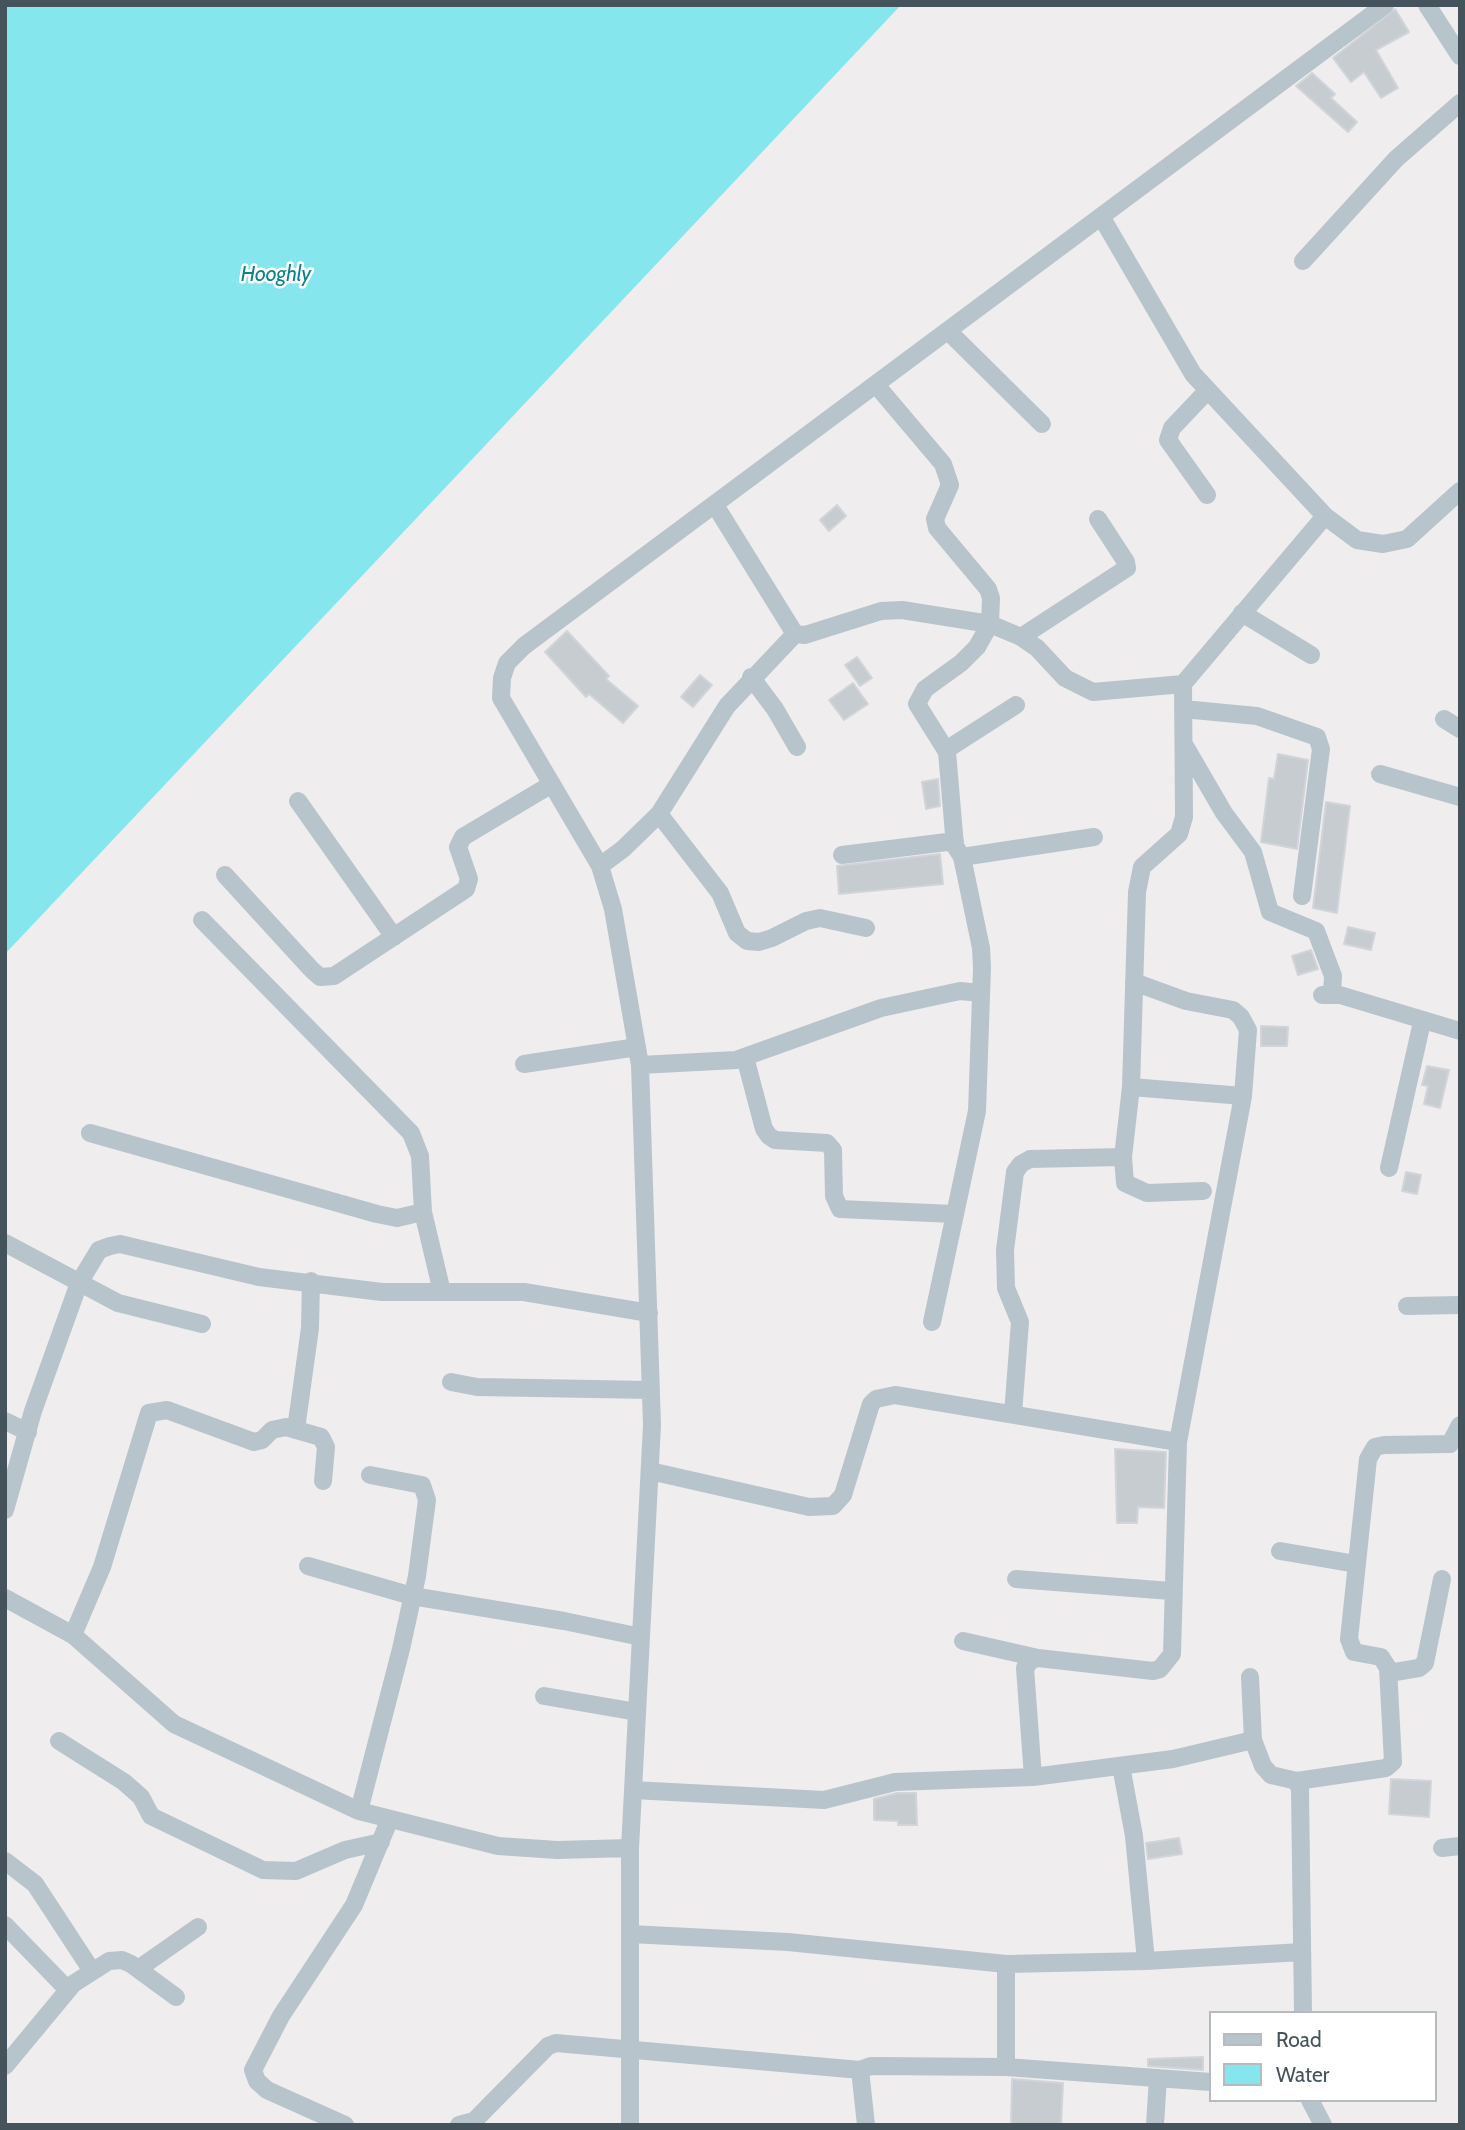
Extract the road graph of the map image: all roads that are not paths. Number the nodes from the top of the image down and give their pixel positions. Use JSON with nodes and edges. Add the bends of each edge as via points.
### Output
{"nodes":[{"id":1,"x":1385,"y":5,"type":"edge"},
{"id":2,"x":1427,"y":5,"type":"edge"},
{"id":3,"x":1460,"y":56,"type":"edge"},
{"id":4,"x":1460,"y":103,"type":"edge"},
{"id":5,"x":1102,"y":218,"type":"junction"},
{"id":6,"x":1303,"y":261,"type":"dead end"},
{"id":7,"x":949,"y":332,"type":"junction"},
{"id":8,"x":877,"y":386,"type":"junction"},
{"id":9,"x":1208,"y":390,"type":"junction"},
{"id":10,"x":1042,"y":424,"type":"dead end"},
{"id":11,"x":1459,"y":494,"type":"edge"},
{"id":12,"x":1207,"y":495,"type":"dead end"},
{"id":13,"x":715,"y":505,"type":"junction"},
{"id":14,"x":1325,"y":516,"type":"junction"},
{"id":15,"x":1098,"y":519,"type":"dead end"},
{"id":16,"x":1242,"y":613,"type":"junction"},
{"id":17,"x":990,"y":624,"type":"junction"},
{"id":18,"x":795,"y":634,"type":"junction"},
{"id":19,"x":1021,"y":637,"type":"junction"},
{"id":20,"x":1311,"y":655,"type":"dead end"},
{"id":21,"x":751,"y":677,"type":"junction"},
{"id":22,"x":1183,"y":684,"type":"junction"},
{"id":23,"x":1016,"y":705,"type":"dead end"},
{"id":24,"x":1183,"y":709,"type":"junction"},
{"id":25,"x":1444,"y":719,"type":"dead end"},
{"id":26,"x":1460,"y":729,"type":"edge"},
{"id":27,"x":1183,"y":744,"type":"junction"},
{"id":28,"x":797,"y":747,"type":"dead end"},
{"id":29,"x":946,"y":750,"type":"junction"},
{"id":30,"x":1380,"y":774,"type":"dead end"},
{"id":31,"x":552,"y":784,"type":"junction"},
{"id":32,"x":1460,"y":797,"type":"edge"},
{"id":33,"x":298,"y":801,"type":"dead end"},
{"id":34,"x":659,"y":814,"type":"junction"},
{"id":35,"x":1094,"y":837,"type":"dead end"},
{"id":36,"x":958,"y":849,"type":"junction"},
{"id":37,"x":842,"y":855,"type":"dead end"},
{"id":38,"x":600,"y":866,"type":"junction"},
{"id":39,"x":225,"y":875,"type":"dead end"},
{"id":40,"x":1302,"y":896,"type":"dead end"},
{"id":41,"x":202,"y":920,"type":"dead end"},
{"id":42,"x":866,"y":928,"type":"dead end"},
{"id":43,"x":394,"y":937,"type":"junction"},
{"id":44,"x":1134,"y":982,"type":"junction"},
{"id":45,"x":981,"y":993,"type":"junction"},
{"id":46,"x":1422,"y":1022,"type":"junction"},
{"id":47,"x":1460,"y":1031,"type":"edge"},
{"id":48,"x":636,"y":1047,"type":"junction"},
{"id":49,"x":745,"y":1057,"type":"junction"},
{"id":50,"x":524,"y":1064,"type":"dead end"},
{"id":51,"x":640,"y":1065,"type":"junction"},
{"id":52,"x":1131,"y":1087,"type":"junction"},
{"id":53,"x":1244,"y":1096,"type":"junction"},
{"id":54,"x":90,"y":1132,"type":"dead end"},
{"id":55,"x":1123,"y":1157,"type":"junction"},
{"id":56,"x":1389,"y":1168,"type":"dead end"},
{"id":57,"x":1203,"y":1192,"type":"dead end"},
{"id":58,"x":423,"y":1212,"type":"junction"},
{"id":59,"x":953,"y":1214,"type":"junction"},
{"id":60,"x":5,"y":1243,"type":"edge"},
{"id":61,"x":311,"y":1281,"type":"junction"},
{"id":62,"x":79,"y":1283,"type":"junction"},
{"id":63,"x":442,"y":1292,"type":"junction"},
{"id":64,"x":1460,"y":1305,"type":"edge"},
{"id":65,"x":1407,"y":1306,"type":"dead end"},
{"id":66,"x":649,"y":1313,"type":"junction"},
{"id":67,"x":932,"y":1321,"type":"dead end"},
{"id":68,"x":202,"y":1324,"type":"dead end"},
{"id":69,"x":451,"y":1382,"type":"dead end"},
{"id":70,"x":651,"y":1390,"type":"junction"},
{"id":71,"x":1013,"y":1414,"type":"junction"},
{"id":72,"x":5,"y":1421,"type":"edge"},
{"id":73,"x":1460,"y":1425,"type":"edge"},
{"id":74,"x":296,"y":1429,"type":"junction"},
{"id":75,"x":28,"y":1432,"type":"junction"},
{"id":76,"x":1178,"y":1443,"type":"junction"},
{"id":77,"x":650,"y":1471,"type":"junction"},
{"id":78,"x":370,"y":1475,"type":"dead end"},
{"id":79,"x":323,"y":1481,"type":"dead end"},
{"id":80,"x":5,"y":1510,"type":"edge"},
{"id":81,"x":1280,"y":1551,"type":"dead end"},
{"id":82,"x":1356,"y":1564,"type":"junction"},
{"id":83,"x":308,"y":1566,"type":"dead end"},
{"id":84,"x":1016,"y":1579,"type":"dead end"},
{"id":85,"x":1442,"y":1579,"type":"dead end"},
{"id":86,"x":1171,"y":1591,"type":"junction"},
{"id":87,"x":412,"y":1596,"type":"junction"},
{"id":88,"x":5,"y":1598,"type":"edge"},
{"id":89,"x":73,"y":1635,"type":"junction"},
{"id":90,"x":641,"y":1637,"type":"junction"},
{"id":91,"x":963,"y":1641,"type":"dead end"},
{"id":92,"x":1038,"y":1658,"type":"junction"},
{"id":93,"x":1390,"y":1673,"type":"junction"},
{"id":94,"x":1250,"y":1677,"type":"dead end"},
{"id":95,"x":544,"y":1696,"type":"dead end"},
{"id":96,"x":638,"y":1712,"type":"junction"},
{"id":97,"x":59,"y":1741,"type":"dead end"},
{"id":98,"x":1253,"y":1741,"type":"junction"},
{"id":99,"x":1121,"y":1766,"type":"junction"},
{"id":100,"x":1033,"y":1777,"type":"junction"},
{"id":101,"x":1297,"y":1781,"type":"junction"},
{"id":102,"x":634,"y":1790,"type":"junction"},
{"id":103,"x":359,"y":1811,"type":"junction"},
{"id":104,"x":389,"y":1821,"type":"junction"},
{"id":105,"x":381,"y":1842,"type":"junction"},
{"id":106,"x":630,"y":1848,"type":"junction"},
{"id":107,"x":5,"y":1861,"type":"edge"},
{"id":108,"x":5,"y":1925,"type":"edge"},
{"id":109,"x":198,"y":1927,"type":"dead end"},
{"id":110,"x":630,"y":1934,"type":"junction"},
{"id":111,"x":1302,"y":1952,"type":"junction"},
{"id":112,"x":1146,"y":1961,"type":"junction"},
{"id":113,"x":1006,"y":1964,"type":"junction"},
{"id":114,"x":138,"y":1969,"type":"junction"},
{"id":115,"x":92,"y":1971,"type":"junction"},
{"id":116,"x":68,"y":1990,"type":"junction"},
{"id":117,"x":176,"y":1997,"type":"dead end"},
{"id":118,"x":1303,"y":2011,"type":"edge"},
{"id":119,"x":630,"y":2050,"type":"junction"},
{"id":120,"x":5,"y":2066,"type":"edge"},
{"id":121,"x":1006,"y":2067,"type":"junction"},
{"id":122,"x":860,"y":2070,"type":"junction"},
{"id":123,"x":1158,"y":2078,"type":"junction"},
{"id":124,"x":1210,"y":2082,"type":"edge"},
{"id":125,"x":1311,"y":2102,"type":"edge"},
{"id":126,"x":469,"y":2124,"type":"edge"},
{"id":127,"x":345,"y":2125,"type":"edge"},
{"id":128,"x":630,"y":2125,"type":"edge"},
{"id":129,"x":866,"y":2125,"type":"edge"},
{"id":130,"x":1155,"y":2125,"type":"edge"},
{"id":131,"x":1323,"y":2125,"type":"edge"}],
"edges":[{"from":1,"to":5,"type":"street"},
{"from":2,"to":3,"type":"street"},
{"from":4,"to":6,"type":"street","via":[[1396,159]]},
{"from":5,"to":7,"type":"street"},
{"from":5,"to":9,"type":"street","via":[[1193,374]]},
{"from":7,"to":8,"type":"street"},
{"from":7,"to":10,"type":"street"},
{"from":8,"to":13,"type":"street"},
{"from":8,"to":17,"type":"street","via":[[943,464],[950,485],[935,519],[937,528],[988,589]]},
{"from":9,"to":12,"type":"street","via":[[1171,428],[1168,440]]},
{"from":9,"to":14,"type":"street"},
{"from":11,"to":14,"type":"street","via":[[1407,538],[1382,544],[1357,540]]},
{"from":13,"to":18,"type":"street"},
{"from":13,"to":31,"type":"street","via":[[507,663],[501,698]]},
{"from":14,"to":16,"type":"street"},
{"from":15,"to":19,"type":"street","via":[[1127,568]]},
{"from":16,"to":20,"type":"street"},
{"from":16,"to":22,"type":"street"},
{"from":17,"to":18,"type":"street","via":[[881,611],[805,635]]},
{"from":17,"to":19,"type":"street"},
{"from":17,"to":29,"type":"street","via":[[961,663],[918,699]]},
{"from":18,"to":21,"type":"street"},
{"from":19,"to":22,"type":"street","via":[[1065,678],[1093,692]]},
{"from":21,"to":28,"type":"street"},
{"from":21,"to":34,"type":"street","via":[[727,706]]},
{"from":22,"to":24,"type":"street"},
{"from":23,"to":29,"type":"street"},
{"from":24,"to":27,"type":"street"},
{"from":24,"to":40,"type":"street","via":[[1257,716],[1317,737],[1321,748]]},
{"from":25,"to":26,"type":"street"},
{"from":27,"to":44,"type":"street","via":[[1184,817],[1179,834],[1142,867]]},
{"from":27,"to":46,"type":"street","via":[[1253,852],[1270,912],[1316,931],[1333,976],[1326,994]]},
{"from":29,"to":36,"type":"street"},
{"from":30,"to":32,"type":"street"},
{"from":31,"to":38,"type":"street"},
{"from":31,"to":43,"type":"street","via":[[463,837],[458,847],[469,879],[466,888]]},
{"from":33,"to":43,"type":"street"},
{"from":34,"to":38,"type":"street"},
{"from":34,"to":42,"type":"street","via":[[719,893],[737,933],[747,941],[772,938],[820,918]]},
{"from":35,"to":36,"type":"street"},
{"from":36,"to":37,"type":"street"},
{"from":36,"to":45,"type":"street","via":[[981,948]]},
{"from":38,"to":48,"type":"street","via":[[613,909]]},
{"from":39,"to":43,"type":"street","via":[[320,976],[334,976]]},
{"from":41,"to":58,"type":"street","via":[[411,1133],[420,1156]]},
{"from":44,"to":52,"type":"street"},
{"from":44,"to":53,"type":"street","via":[[1186,1001],[1233,1010],[1241,1017],[1248,1030]]},
{"from":45,"to":49,"type":"street","via":[[960,991],[881,1008]]},
{"from":45,"to":59,"type":"street","via":[[977,1111]]},
{"from":46,"to":47,"type":"street"},
{"from":46,"to":56,"type":"street"},
{"from":48,"to":50,"type":"street"},
{"from":48,"to":51,"type":"street"},
{"from":49,"to":51,"type":"street"},
{"from":49,"to":59,"type":"street","via":[[769,1136],[827,1143],[833,1150],[834,1196],[840,1209]]},
{"from":51,"to":66,"type":"street"},
{"from":52,"to":53,"type":"street"},
{"from":52,"to":55,"type":"street"},
{"from":53,"to":76,"type":"street"},
{"from":54,"to":58,"type":"street","via":[[377,1214],[397,1218]]},
{"from":55,"to":57,"type":"street","via":[[1125,1182],[1135,1190]]},
{"from":55,"to":71,"type":"street","via":[[1030,1159],[1015,1172],[1005,1250],[1006,1288],[1020,1322]]},
{"from":58,"to":63,"type":"street"},
{"from":59,"to":67,"type":"street"},
{"from":60,"to":62,"type":"street"},
{"from":61,"to":62,"type":"street","via":[[259,1277],[120,1244],[99,1250]]},
{"from":61,"to":63,"type":"street","via":[[382,1292]]},
{"from":61,"to":74,"type":"street","via":[[310,1328]]},
{"from":62,"to":68,"type":"street","via":[[118,1303]]},
{"from":62,"to":75,"type":"street"},
{"from":63,"to":66,"type":"street","via":[[524,1292]]},
{"from":64,"to":65,"type":"street"},
{"from":66,"to":70,"type":"street"},
{"from":69,"to":70,"type":"street","via":[[477,1387]]},
{"from":70,"to":77,"type":"street"},
{"from":71,"to":76,"type":"street"},
{"from":71,"to":77,"type":"street","via":[[895,1395],[876,1399],[867,1412],[843,1495],[833,1506],[822,1508]]},
{"from":72,"to":75,"type":"street"},
{"from":73,"to":82,"type":"street","via":[[1450,1444],[1384,1445],[1371,1452]]},
{"from":74,"to":79,"type":"street","via":[[325,1442]]},
{"from":74,"to":89,"type":"street","via":[[272,1430],[257,1442],[167,1410],[149,1413],[102,1567]]},
{"from":75,"to":80,"type":"street"},
{"from":76,"to":86,"type":"street"},
{"from":77,"to":90,"type":"street"},
{"from":78,"to":87,"type":"street","via":[[422,1485],[427,1495]]},
{"from":81,"to":82,"type":"street"},
{"from":82,"to":93,"type":"street","via":[[1351,1648],[1381,1657]]},
{"from":83,"to":87,"type":"street"},
{"from":84,"to":86,"type":"street"},
{"from":85,"to":93,"type":"street","via":[[1425,1663]]},
{"from":86,"to":92,"type":"street","via":[[1171,1654],[1160,1669]]},
{"from":87,"to":90,"type":"street"},
{"from":87,"to":103,"type":"street"},
{"from":88,"to":89,"type":"street"},
{"from":89,"to":103,"type":"street","via":[[174,1724]]},
{"from":90,"to":96,"type":"street"},
{"from":91,"to":92,"type":"street"},
{"from":92,"to":100,"type":"street","via":[[1025,1668]]},
{"from":93,"to":101,"type":"street","via":[[1390,1766]]},
{"from":94,"to":98,"type":"street"},
{"from":95,"to":96,"type":"street"},
{"from":96,"to":102,"type":"street"},
{"from":97,"to":105,"type":"street","via":[[124,1782],[160,1822],[263,1870],[296,1871],[345,1850]]},
{"from":98,"to":99,"type":"street"},
{"from":98,"to":101,"type":"street","via":[[1267,1772]]},
{"from":99,"to":100,"type":"street"},
{"from":99,"to":112,"type":"street","via":[[1134,1836]]},
{"from":100,"to":102,"type":"street","via":[[895,1782],[824,1800]]},
{"from":101,"to":111,"type":"street"},
{"from":102,"to":106,"type":"street"},
{"from":103,"to":104,"type":"street"},
{"from":104,"to":105,"type":"street"},
{"from":104,"to":106,"type":"street","via":[[498,1846]]},
{"from":105,"to":127,"type":"street","via":[[354,1905],[281,2016],[253,2070],[267,2090]]},
{"from":106,"to":110,"type":"street"},
{"from":107,"to":115,"type":"street","via":[[35,1884]]},
{"from":108,"to":116,"type":"street"},
{"from":109,"to":114,"type":"street"},
{"from":110,"to":113,"type":"street","via":[[788,1942]]},
{"from":110,"to":119,"type":"street"},
{"from":111,"to":112,"type":"street"},
{"from":111,"to":118,"type":"street"},
{"from":112,"to":113,"type":"street"},
{"from":113,"to":121,"type":"street"},
{"from":114,"to":115,"type":"street","via":[[122,1960],[109,1961]]},
{"from":114,"to":117,"type":"street"},
{"from":115,"to":116,"type":"street"},
{"from":116,"to":120,"type":"street"},
{"from":119,"to":122,"type":"street"},
{"from":119,"to":126,"type":"street","via":[[565,2043],[548,2046]]},
{"from":119,"to":128,"type":"street"},
{"from":121,"to":122,"type":"street","via":[[871,2066]]},
{"from":121,"to":123,"type":"street"},
{"from":122,"to":129,"type":"street"},
{"from":123,"to":124,"type":"street"},
{"from":123,"to":130,"type":"street"},
{"from":125,"to":131,"type":"street"}]}
